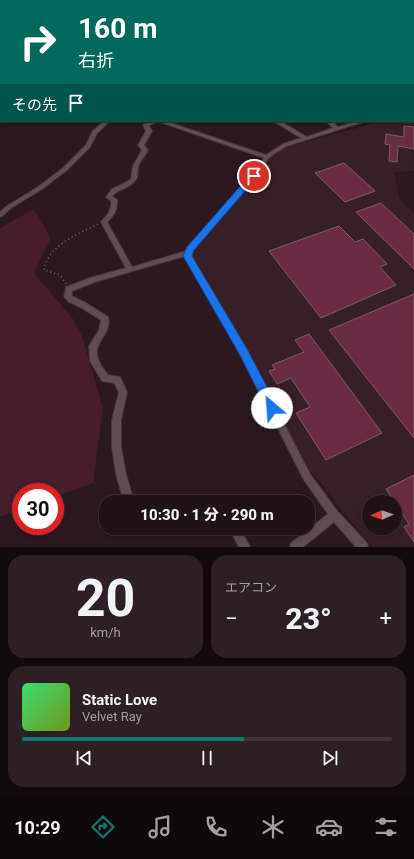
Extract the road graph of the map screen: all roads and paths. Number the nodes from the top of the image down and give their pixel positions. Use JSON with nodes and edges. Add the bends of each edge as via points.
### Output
{"nodes":[{"id":1,"x":106,"y":122,"type":"edge"},
{"id":2,"x":152,"y":122,"type":"edge"},
{"id":3,"x":163,"y":122,"type":"edge"},
{"id":4,"x":278,"y":122,"type":"edge"},
{"id":5,"x":330,"y":122,"type":"edge"},
{"id":6,"x":360,"y":122,"type":"edge"},
{"id":7,"x":337,"y":129,"type":"junction"},
{"id":8,"x":305,"y":138,"type":"junction"},
{"id":9,"x":267,"y":156,"type":"junction"},
{"id":10,"x":0,"y":215,"type":"edge"},
{"id":11,"x":104,"y":222,"type":"junction"},
{"id":12,"x":188,"y":253,"type":"junction"},
{"id":13,"x":130,"y":270,"type":"junction"},
{"id":14,"x":69,"y":289,"type":"junction"},
{"id":15,"x":128,"y":495,"type":"edge"},
{"id":16,"x":335,"y":515,"type":"junction"},
{"id":17,"x":238,"y":535,"type":"edge"},
{"id":18,"x":245,"y":547,"type":"edge"},
{"id":19,"x":295,"y":547,"type":"edge"},
{"id":20,"x":363,"y":547,"type":"edge"}],
"edges":[{"from":1,"to":10,"type":"street","via":[[95,132],[88,146],[65,169]]},
{"from":2,"to":11,"type":"street","via":[[146,125],[149,131],[141,145],[144,150],[135,167],[133,181],[110,194],[109,197],[115,204],[110,217]]},
{"from":3,"to":9,"type":"street"},
{"from":4,"to":8,"type":"street"},
{"from":5,"to":7,"type":"street"},
{"from":6,"to":7,"type":"street"},
{"from":7,"to":8,"type":"street"},
{"from":8,"to":9,"type":"street","via":[[278,148]]},
{"from":9,"to":12,"type":"street","via":[[254,176]]},
{"from":11,"to":13,"type":"street"},
{"from":11,"to":14,"type":"path","via":[[72,237],[44,264],[44,270],[60,275]]},
{"from":12,"to":13,"type":"street"},
{"from":12,"to":16,"type":"street","via":[[190,261],[243,352],[307,477]]},
{"from":13,"to":14,"type":"street"},
{"from":14,"to":15,"type":"street","via":[[68,297],[105,319],[103,331],[93,346],[94,361],[105,378],[117,380],[123,392],[117,407],[115,434],[117,458]]},
{"from":16,"to":19,"type":"street"},
{"from":16,"to":20,"type":"street"},
{"from":17,"to":18,"type":"street"}]}
